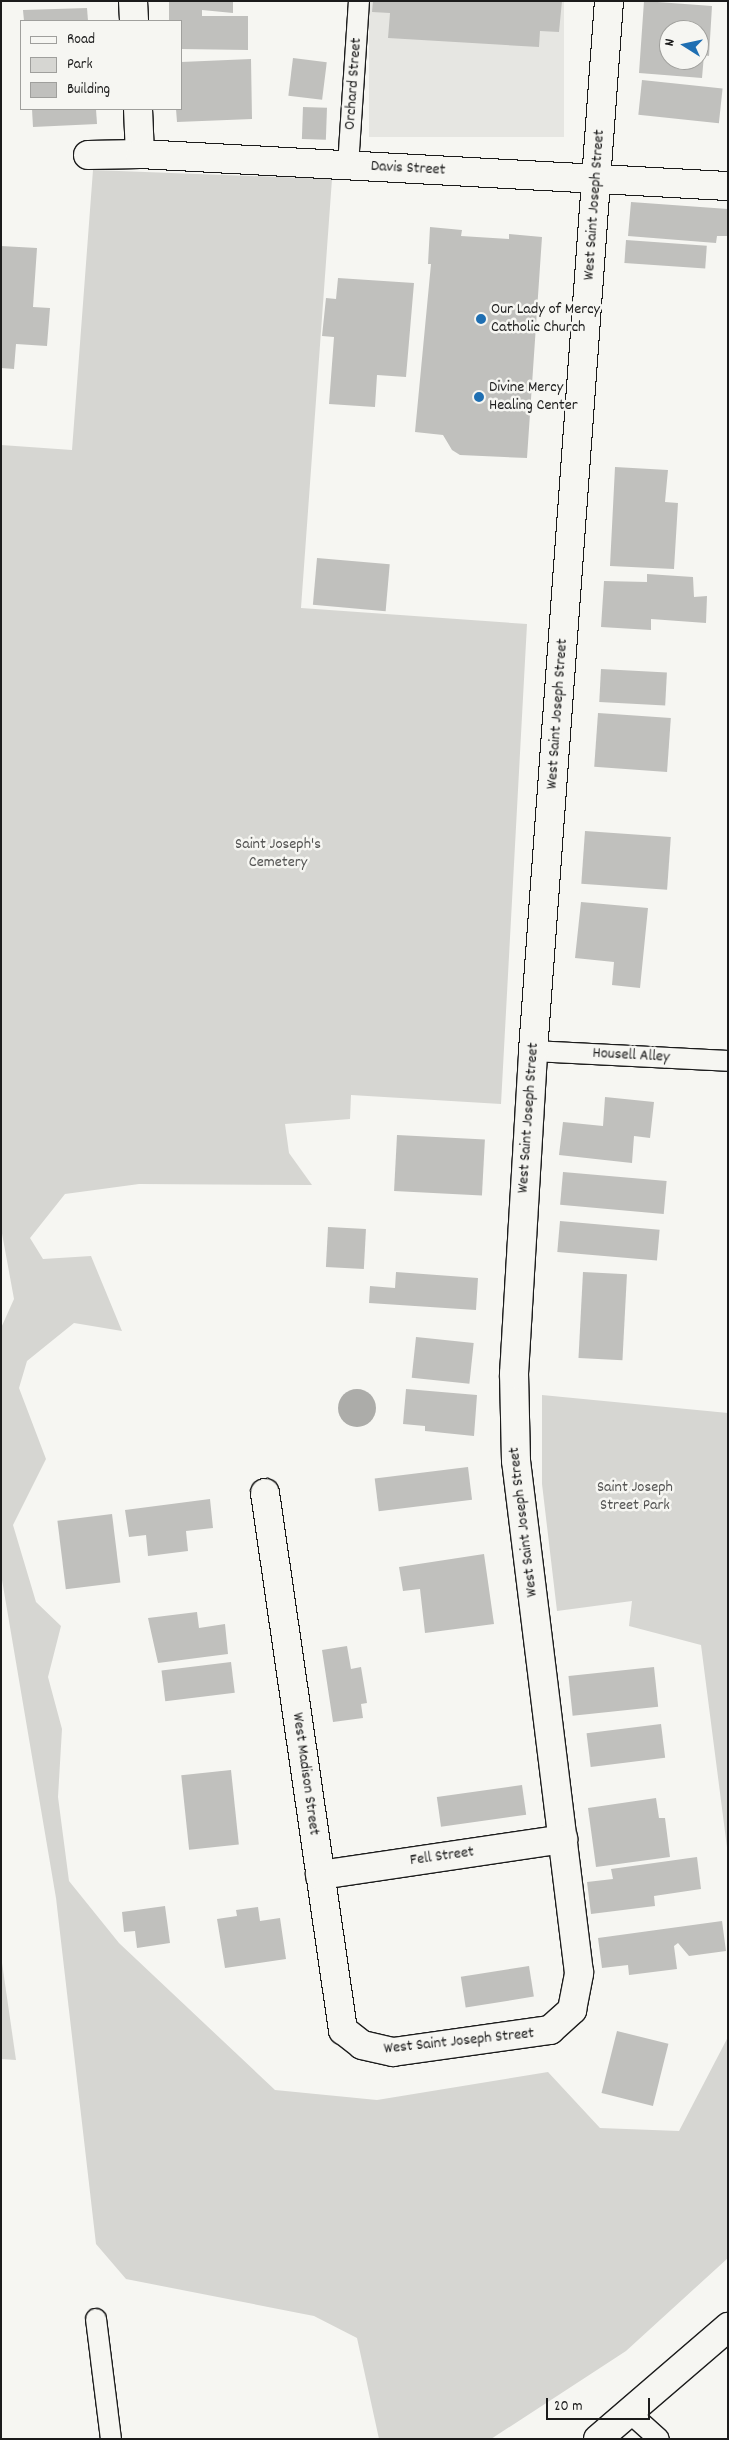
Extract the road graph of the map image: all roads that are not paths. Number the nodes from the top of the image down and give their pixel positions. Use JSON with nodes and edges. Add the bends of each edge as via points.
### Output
{"nodes":[{"id":1,"x":133,"y":1,"type":"edge"},
{"id":2,"x":359,"y":1,"type":"edge"},
{"id":3,"x":609,"y":1,"type":"edge"},
{"id":4,"x":134,"y":20,"type":"edge"},
{"id":5,"x":138,"y":110,"type":"edge"},
{"id":6,"x":140,"y":154,"type":"junction"},
{"id":7,"x":88,"y":155,"type":"dead end"},
{"id":8,"x":348,"y":166,"type":"junction"},
{"id":9,"x":597,"y":178,"type":"junction"},
{"id":10,"x":728,"y":186,"type":"edge"},
{"id":11,"x":533,"y":1051,"type":"junction"},
{"id":12,"x":728,"y":1061,"type":"edge"},
{"id":13,"x":265,"y":1493,"type":"dead end"},
{"id":14,"x":563,"y":1839,"type":"junction"},
{"id":15,"x":320,"y":1875,"type":"junction"},
{"id":16,"x":362,"y":2045,"type":"joint"},
{"id":17,"x":96,"y":2319,"type":"dead end"},
{"id":18,"x":728,"y":2327,"type":"edge"},
{"id":19,"x":629,"y":2412,"type":"junction"},
{"id":20,"x":111,"y":2439,"type":"edge"},
{"id":21,"x":598,"y":2439,"type":"edge"},
{"id":22,"x":659,"y":2439,"type":"edge"}],
"edges":[{"from":1,"to":4,"type":"street"},
{"from":2,"to":8,"type":"lane","name":"Orchard Street"},
{"from":3,"to":9,"type":"street","name":"West Saint Joseph Street"},
{"from":5,"to":6,"type":"street"},
{"from":6,"to":7,"type":"street","name":"Davis Street"},
{"from":6,"to":8,"type":"street","name":"Davis Street"},
{"from":8,"to":9,"type":"street","name":"Davis Street"},
{"from":9,"to":10,"type":"street","name":"Davis Street"},
{"from":9,"to":11,"type":"street","name":"West Saint Joseph Street"},
{"from":11,"to":12,"type":"lane","name":"Housell Alley"},
{"from":11,"to":14,"type":"street","name":"West Saint Joseph Street","via":[[515,1337],[514,1435]]},
{"from":13,"to":15,"type":"street","name":"West Madison Street"},
{"from":14,"to":15,"type":"street","name":"Fell Street"},
{"from":14,"to":16,"type":"street","name":"West Saint Joseph Street","via":[[578,1973],[576,2000],[564,2021],[541,2033],[512,2038],[393,2052]]},
{"from":15,"to":16,"type":"street","name":"West Madison Street","via":[[341,2023],[351,2039]]},
{"from":17,"to":20,"type":"lane"},
{"from":18,"to":19,"type":"street"},
{"from":19,"to":21,"type":"street"},
{"from":19,"to":22,"type":"lane"}]}
